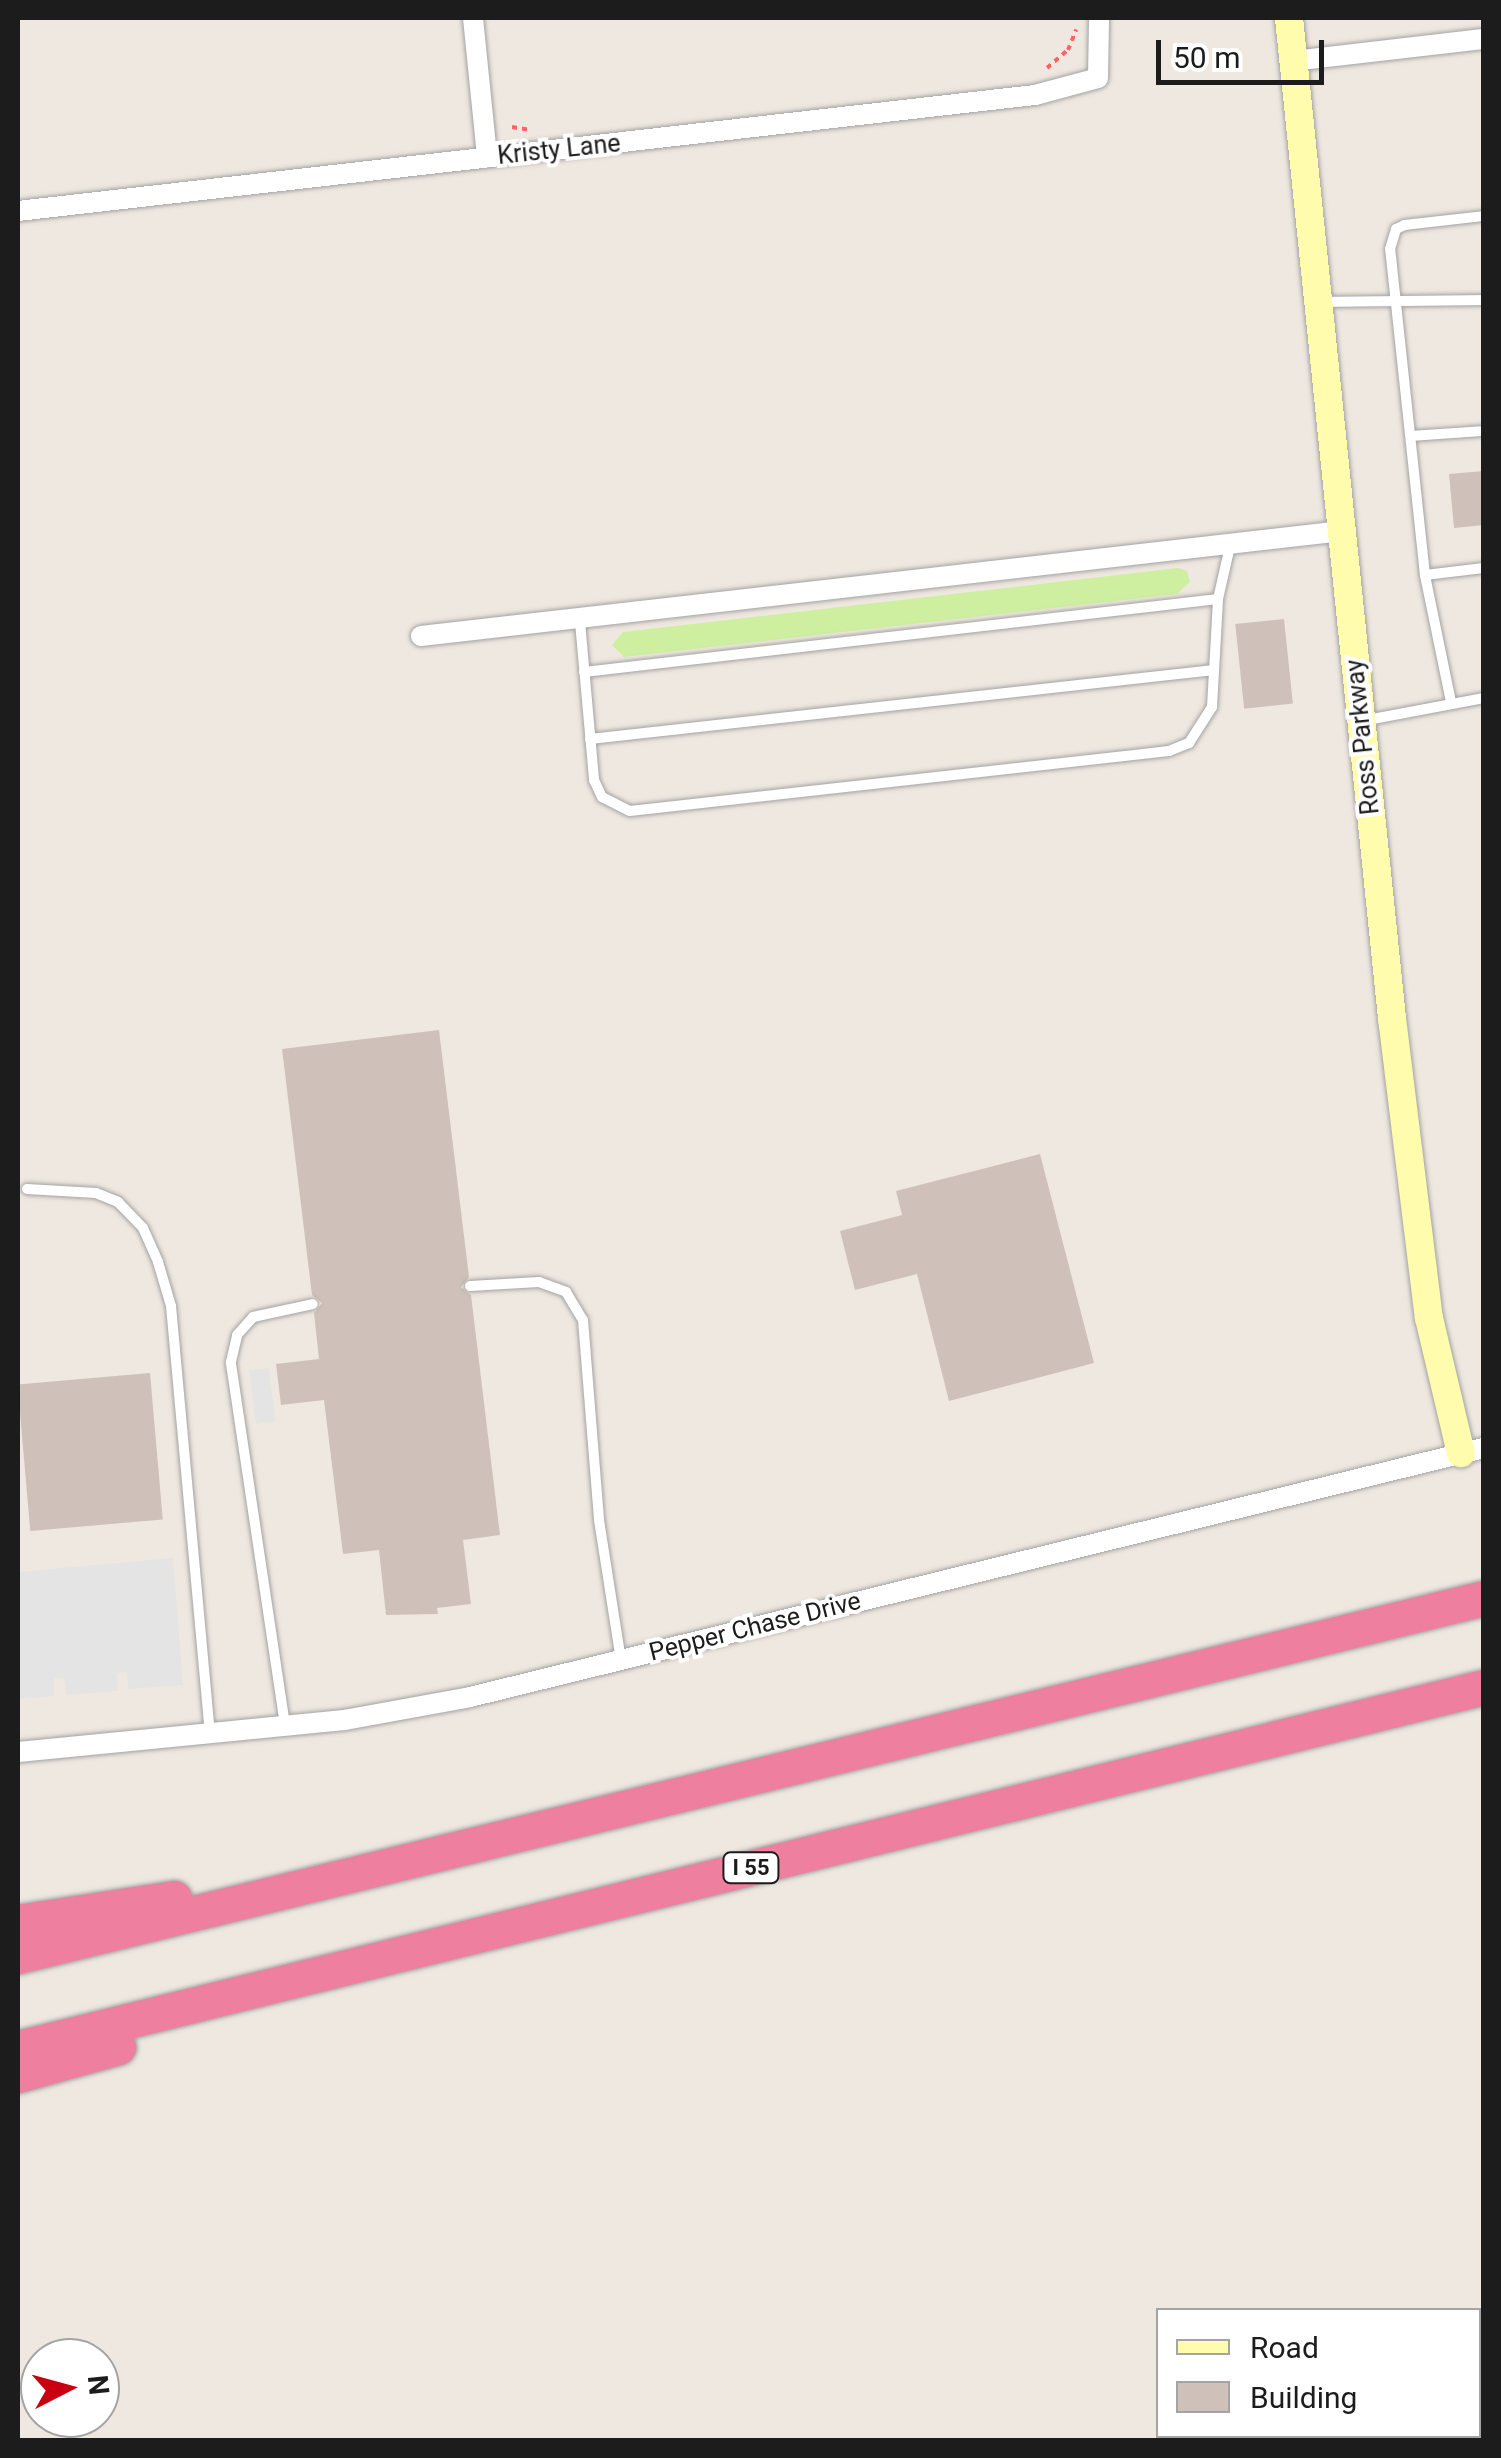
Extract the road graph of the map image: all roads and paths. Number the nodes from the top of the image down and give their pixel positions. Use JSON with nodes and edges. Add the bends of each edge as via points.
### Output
{"nodes":[{"id":1,"x":472,"y":18,"type":"edge"},
{"id":2,"x":1099,"y":18,"type":"edge"},
{"id":3,"x":1289,"y":18,"type":"edge"},
{"id":4,"x":1077,"y":19,"type":"edge"},
{"id":5,"x":1484,"y":39,"type":"edge"},
{"id":6,"x":1293,"y":61,"type":"junction"},
{"id":7,"x":1034,"y":72,"type":"dead end"},
{"id":8,"x":512,"y":127,"type":"dead end"},
{"id":9,"x":536,"y":130,"type":"dead end"},
{"id":10,"x":488,"y":157,"type":"junction"},
{"id":11,"x":18,"y":211,"type":"edge"},
{"id":12,"x":1484,"y":216,"type":"edge"},
{"id":13,"x":1484,"y":300,"type":"edge"},
{"id":14,"x":1395,"y":301,"type":"junction"},
{"id":15,"x":1318,"y":302,"type":"junction"},
{"id":16,"x":1484,"y":432,"type":"edge"},
{"id":17,"x":1412,"y":436,"type":"junction"},
{"id":18,"x":1342,"y":531,"type":"junction"},
{"id":19,"x":1230,"y":546,"type":"junction"},
{"id":20,"x":1484,"y":568,"type":"edge"},
{"id":21,"x":1426,"y":574,"type":"junction"},
{"id":22,"x":1218,"y":600,"type":"junction"},
{"id":23,"x":580,"y":622,"type":"junction"},
{"id":24,"x":420,"y":636,"type":"dead end"},
{"id":25,"x":1214,"y":670,"type":"junction"},
{"id":26,"x":584,"y":672,"type":"junction"},
{"id":27,"x":1484,"y":698,"type":"edge"},
{"id":28,"x":1452,"y":702,"type":"junction"},
{"id":29,"x":1362,"y":722,"type":"junction"},
{"id":30,"x":590,"y":739,"type":"junction"},
{"id":31,"x":28,"y":1189,"type":"dead end"},
{"id":32,"x":470,"y":1286,"type":"dead end"},
{"id":33,"x":312,"y":1304,"type":"dead end"},
{"id":34,"x":1472,"y":1450,"type":"edge"},
{"id":35,"x":1484,"y":1598,"type":"edge"},
{"id":36,"x":621,"y":1660,"type":"junction"},
{"id":37,"x":1484,"y":1687,"type":"edge"},
{"id":38,"x":285,"y":1726,"type":"junction"},
{"id":39,"x":210,"y":1734,"type":"junction"},
{"id":40,"x":18,"y":1752,"type":"edge"},
{"id":41,"x":752,"y":1868,"type":"junction"},
{"id":42,"x":255,"y":1897,"type":"junction"},
{"id":43,"x":18,"y":1922,"type":"edge"},
{"id":44,"x":18,"y":1956,"type":"edge"},
{"id":45,"x":18,"y":2048,"type":"edge"},
{"id":46,"x":18,"y":2075,"type":"edge"}],
"edges":[{"from":1,"to":10,"type":"street"},
{"from":2,"to":10,"type":"street","name":"Kristy Lane","via":[[1098,78],[1036,94]]},
{"from":3,"to":6,"type":"street","name":"Ross Parkway"},
{"from":4,"to":7,"type":"path","via":[[1068,50]]},
{"from":5,"to":6,"type":"street"},
{"from":6,"to":15,"type":"street","name":"Ross Parkway"},
{"from":8,"to":9,"type":"path"},
{"from":10,"to":11,"type":"street","name":"Kristy Lane"},
{"from":12,"to":14,"type":"lane","via":[[1396,228]]},
{"from":13,"to":14,"type":"lane"},
{"from":14,"to":15,"type":"lane"},
{"from":14,"to":17,"type":"lane"},
{"from":15,"to":18,"type":"street","name":"Ross Parkway"},
{"from":16,"to":17,"type":"lane"},
{"from":17,"to":21,"type":"lane"},
{"from":18,"to":19,"type":"street"},
{"from":18,"to":29,"type":"street","name":"Ross Parkway"},
{"from":19,"to":22,"type":"lane"},
{"from":19,"to":23,"type":"street"},
{"from":20,"to":21,"type":"lane"},
{"from":21,"to":28,"type":"lane"},
{"from":22,"to":25,"type":"lane"},
{"from":22,"to":26,"type":"lane"},
{"from":23,"to":24,"type":"street"},
{"from":23,"to":26,"type":"lane"},
{"from":25,"to":30,"type":"lane"},
{"from":25,"to":30,"type":"lane","via":[[1205,725],[1170,751],[697,804],[616,807],[594,780]]},
{"from":26,"to":30,"type":"lane"},
{"from":27,"to":28,"type":"lane"},
{"from":28,"to":29,"type":"lane"},
{"from":29,"to":34,"type":"street","name":"Ross Parkway","via":[[1429,1318]]},
{"from":31,"to":39,"type":"lane","via":[[96,1193],[118,1202],[143,1228],[158,1262],[171,1306]]},
{"from":32,"to":36,"type":"lane","via":[[539,1282],[566,1292],[583,1320],[598,1520]]},
{"from":33,"to":38,"type":"lane","via":[[254,1318],[236,1335],[231,1362]]},
{"from":34,"to":36,"type":"street","name":"Pepper Chase Drive"},
{"from":35,"to":42,"type":"highway"},
{"from":36,"to":38,"type":"street","name":"Pepper Chase Drive","via":[[422,1707]]},
{"from":37,"to":41,"type":"highway","number":"I 55"},
{"from":38,"to":39,"type":"street","name":"Pepper Chase Drive"},
{"from":39,"to":40,"type":"street","name":"Pepper Chase Drive"},
{"from":41,"to":45,"type":"highway","number":"I 55"},
{"from":41,"to":46,"type":"highway"},
{"from":42,"to":43,"type":"highway","via":[[158,1898]]},
{"from":42,"to":44,"type":"highway"}]}
